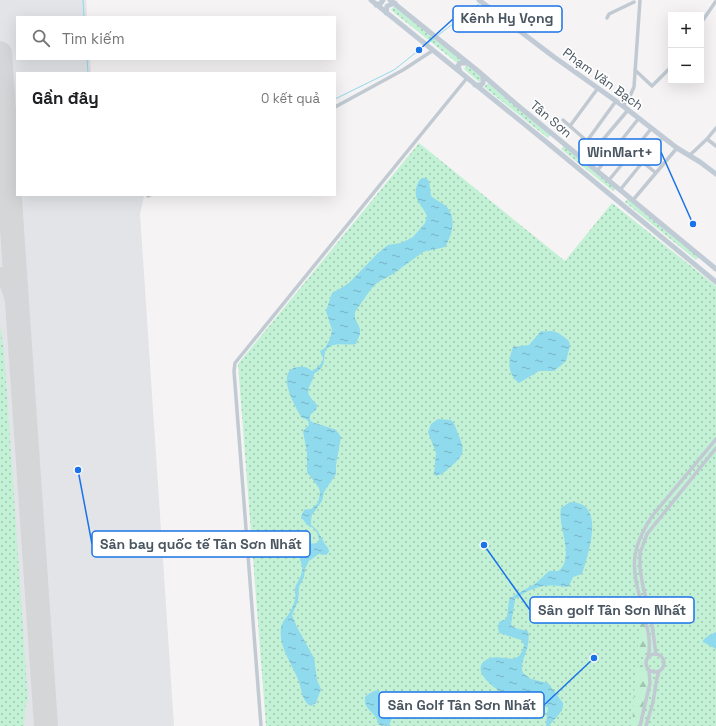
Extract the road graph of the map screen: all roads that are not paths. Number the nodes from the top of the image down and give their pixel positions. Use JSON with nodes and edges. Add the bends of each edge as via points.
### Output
{"nodes":[{"id":1,"x":370,"y":0,"type":"edge"},
{"id":2,"x":383,"y":0,"type":"edge"},
{"id":3,"x":479,"y":0,"type":"edge"},
{"id":4,"x":640,"y":0,"type":"edge"},
{"id":5,"x":716,"y":1,"type":"edge"},
{"id":6,"x":392,"y":2,"type":"edge"},
{"id":7,"x":634,"y":2,"type":"dead end"},
{"id":8,"x":376,"y":5,"type":"junction"},
{"id":9,"x":711,"y":8,"type":"junction"},
{"id":10,"x":716,"y":12,"type":"edge"},
{"id":11,"x":386,"y":13,"type":"junction"},
{"id":12,"x":608,"y":18,"type":"dead end"},
{"id":13,"x":704,"y":18,"type":"edge"},
{"id":14,"x":432,"y":50,"type":"junction"},
{"id":15,"x":467,"y":63,"type":"junction"},
{"id":16,"x":635,"y":70,"type":"junction"},
{"id":17,"x":668,"y":70,"type":"edge"},
{"id":18,"x":460,"y":72,"type":"junction"},
{"id":19,"x":483,"y":76,"type":"junction"},
{"id":20,"x":467,"y":78,"type":"junction"},
{"id":21,"x":475,"y":85,"type":"junction"},
{"id":22,"x":598,"y":88,"type":"junction"},
{"id":23,"x":616,"y":101,"type":"junction"},
{"id":24,"x":336,"y":106,"type":"edge"},
{"id":25,"x":623,"y":106,"type":"junction"},
{"id":26,"x":628,"y":110,"type":"junction"},
{"id":27,"x":639,"y":118,"type":"junction"},
{"id":28,"x":563,"y":120,"type":"dead end"},
{"id":29,"x":570,"y":126,"type":"junction"},
{"id":30,"x":716,"y":128,"type":"edge"},
{"id":31,"x":651,"y":129,"type":"junction"},
{"id":32,"x":552,"y":134,"type":"junction"},
{"id":33,"x":664,"y":137,"type":"junction"},
{"id":34,"x":707,"y":139,"type":"junction"},
{"id":35,"x":544,"y":140,"type":"junction"},
{"id":36,"x":587,"y":141,"type":"junction"},
{"id":37,"x":619,"y":143,"type":"junction"},
{"id":38,"x":564,"y":144,"type":"junction"},
{"id":39,"x":716,"y":146,"type":"edge"},
{"id":40,"x":677,"y":148,"type":"junction"},
{"id":41,"x":596,"y":149,"type":"junction"},
{"id":42,"x":556,"y":150,"type":"junction"},
{"id":43,"x":631,"y":153,"type":"junction"},
{"id":44,"x":690,"y":156,"type":"junction"},
{"id":45,"x":585,"y":161,"type":"junction"},
{"id":46,"x":643,"y":163,"type":"junction"},
{"id":47,"x":597,"y":171,"type":"junction"},
{"id":48,"x":656,"y":173,"type":"junction"},
{"id":49,"x":716,"y":174,"type":"edge"},
{"id":50,"x":608,"y":180,"type":"junction"},
{"id":51,"x":615,"y":186,"type":"junction"},
{"id":52,"x":620,"y":190,"type":"junction"},
{"id":53,"x":609,"y":194,"type":"junction"},
{"id":54,"x":626,"y":195,"type":"junction"},
{"id":55,"x":633,"y":200,"type":"junction"},
{"id":56,"x":620,"y":203,"type":"junction"},
{"id":57,"x":700,"y":254,"type":"junction"},
{"id":58,"x":693,"y":263,"type":"junction"},
{"id":59,"x":710,"y":264,"type":"junction"},
{"id":60,"x":716,"y":269,"type":"edge"},
{"id":61,"x":704,"y":272,"type":"junction"},
{"id":62,"x":716,"y":282,"type":"edge"},
{"id":63,"x":716,"y":439,"type":"edge"},
{"id":64,"x":715,"y":446,"type":"edge"},
{"id":65,"x":694,"y":466,"type":"junction"},
{"id":66,"x":698,"y":470,"type":"junction"},
{"id":67,"x":657,"y":510,"type":"junction"},
{"id":68,"x":661,"y":514,"type":"junction"},
{"id":69,"x":638,"y":541,"type":"junction"},
{"id":70,"x":644,"y":543,"type":"junction"},
{"id":71,"x":647,"y":601,"type":"junction"},
{"id":72,"x":641,"y":603,"type":"junction"},
{"id":73,"x":656,"y":654,"type":"junction"},
{"id":74,"x":648,"y":656,"type":"junction"},
{"id":75,"x":649,"y":671,"type":"junction"},
{"id":76,"x":659,"y":672,"type":"junction"},
{"id":77,"x":261,"y":726,"type":"edge"},
{"id":78,"x":640,"y":726,"type":"edge"},
{"id":79,"x":646,"y":726,"type":"edge"}],
"edges":[{"from":1,"to":8,"type":"street"},
{"from":2,"to":8,"type":"street"},
{"from":3,"to":22,"type":"street","name":"Phạm Văn Bạch"},
{"from":4,"to":16,"type":"street"},
{"from":5,"to":9,"type":"street"},
{"from":6,"to":11,"type":"street","via":[[387,6]]},
{"from":6,"to":15,"type":"street","name":"Tân Sơn"},
{"from":7,"to":12,"type":"street","via":[[610,14]]},
{"from":8,"to":11,"type":"street"},
{"from":9,"to":10,"type":"street"},
{"from":9,"to":13,"type":"street"},
{"from":11,"to":14,"type":"street","name":"Tân Sơn"},
{"from":14,"to":18,"type":"street","name":"Tân Sơn"},
{"from":14,"to":24,"type":"street","via":[[403,70]]},
{"from":15,"to":18,"type":"street","via":[[460,63]]},
{"from":15,"to":19,"type":"street","name":"Tân Sơn"},
{"from":16,"to":17,"type":"street","via":[[652,86]]},
{"from":16,"to":25,"type":"street","via":[[634,86]]},
{"from":18,"to":20,"type":"street","name":"Tân Sơn"},
{"from":19,"to":21,"type":"street","via":[[483,83]]},
{"from":19,"to":32,"type":"street","name":"Tân Sơn"},
{"from":20,"to":21,"type":"street","name":"Tân Sơn"},
{"from":20,"to":77,"type":"street","via":[[235,363]]},
{"from":21,"to":35,"type":"street","name":"Tân Sơn"},
{"from":22,"to":23,"type":"street","name":"Phạm Văn Bạch"},
{"from":22,"to":29,"type":"street"},
{"from":23,"to":25,"type":"street","name":"Phạm Văn Bạch"},
{"from":23,"to":36,"type":"street"},
{"from":25,"to":26,"type":"street","name":"Phạm Văn Bạch"},
{"from":26,"to":27,"type":"street","name":"Phạm Văn Bạch"},
{"from":26,"to":41,"type":"street"},
{"from":27,"to":31,"type":"street","name":"Phạm Văn Bạch"},
{"from":27,"to":37,"type":"street"},
{"from":28,"to":29,"type":"street"},
{"from":29,"to":36,"type":"street"},
{"from":30,"to":34,"type":"street"},
{"from":31,"to":33,"type":"street","name":"Phạm Văn Bạch"},
{"from":31,"to":43,"type":"street"},
{"from":32,"to":35,"type":"street","via":[[552,141]]},
{"from":32,"to":38,"type":"street","name":"Tân Sơn"},
{"from":33,"to":40,"type":"street","name":"Phạm Văn Bạch"},
{"from":33,"to":46,"type":"street"},
{"from":34,"to":39,"type":"street"},
{"from":34,"to":44,"type":"street"},
{"from":35,"to":42,"type":"street","name":"Tân Sơn"},
{"from":36,"to":41,"type":"street"},
{"from":37,"to":43,"type":"street"},
{"from":37,"to":47,"type":"street"},
{"from":38,"to":42,"type":"street","via":[[558,144]]},
{"from":38,"to":45,"type":"street","name":"Tân Sơn"},
{"from":40,"to":44,"type":"street","name":"Phạm Văn Bạch"},
{"from":40,"to":48,"type":"street"},
{"from":41,"to":45,"type":"street"},
{"from":42,"to":53,"type":"street","name":"Tân Sơn"},
{"from":43,"to":46,"type":"street"},
{"from":43,"to":50,"type":"street"},
{"from":44,"to":49,"type":"street","name":"Phạm Văn Bạch"},
{"from":45,"to":47,"type":"street","name":"Tân Sơn"},
{"from":46,"to":48,"type":"street"},
{"from":46,"to":52,"type":"street"},
{"from":47,"to":50,"type":"street","name":"Tân Sơn"},
{"from":48,"to":55,"type":"street"},
{"from":50,"to":51,"type":"street","name":"Tân Sơn"},
{"from":51,"to":52,"type":"street","name":"Tân Sơn"},
{"from":51,"to":53,"type":"street","via":[[615,193]]},
{"from":52,"to":54,"type":"street","name":"Tân Sơn"},
{"from":53,"to":56,"type":"street","name":"Tân Sơn"},
{"from":54,"to":55,"type":"street","name":"Tân Sơn"},
{"from":54,"to":56,"type":"street","via":[[620,197]]},
{"from":55,"to":57,"type":"street","name":"Tân Sơn"},
{"from":56,"to":58,"type":"street","name":"Tân Sơn"},
{"from":57,"to":58,"type":"street","via":[[700,262]]},
{"from":57,"to":59,"type":"street","name":"Tân Sơn"},
{"from":58,"to":61,"type":"street","name":"Tân Sơn"},
{"from":59,"to":60,"type":"street","name":"Tân Sơn"},
{"from":59,"to":61,"type":"street","via":[[705,265]]},
{"from":61,"to":62,"type":"street","name":"Tân Sơn"},
{"from":63,"to":64,"type":"street"},
{"from":64,"to":65,"type":"street"},
{"from":64,"to":66,"type":"street"},
{"from":65,"to":66,"type":"street"},
{"from":65,"to":67,"type":"street"},
{"from":66,"to":68,"type":"street"},
{"from":67,"to":68,"type":"street"},
{"from":67,"to":69,"type":"street"},
{"from":68,"to":70,"type":"street"},
{"from":69,"to":70,"type":"street"},
{"from":69,"to":72,"type":"street","via":[[634,565]]},
{"from":70,"to":71,"type":"street","via":[[640,553],[640,568]]},
{"from":71,"to":72,"type":"street"},
{"from":71,"to":73,"type":"street"},
{"from":72,"to":74,"type":"street","via":[[650,642]]},
{"from":73,"to":74,"type":"street"},
{"from":73,"to":76,"type":"street","via":[[664,661]]},
{"from":74,"to":75,"type":"street","via":[[645,663]]},
{"from":75,"to":76,"type":"street"},
{"from":75,"to":78,"type":"street","via":[[650,683]]},
{"from":76,"to":79,"type":"street"}]}
